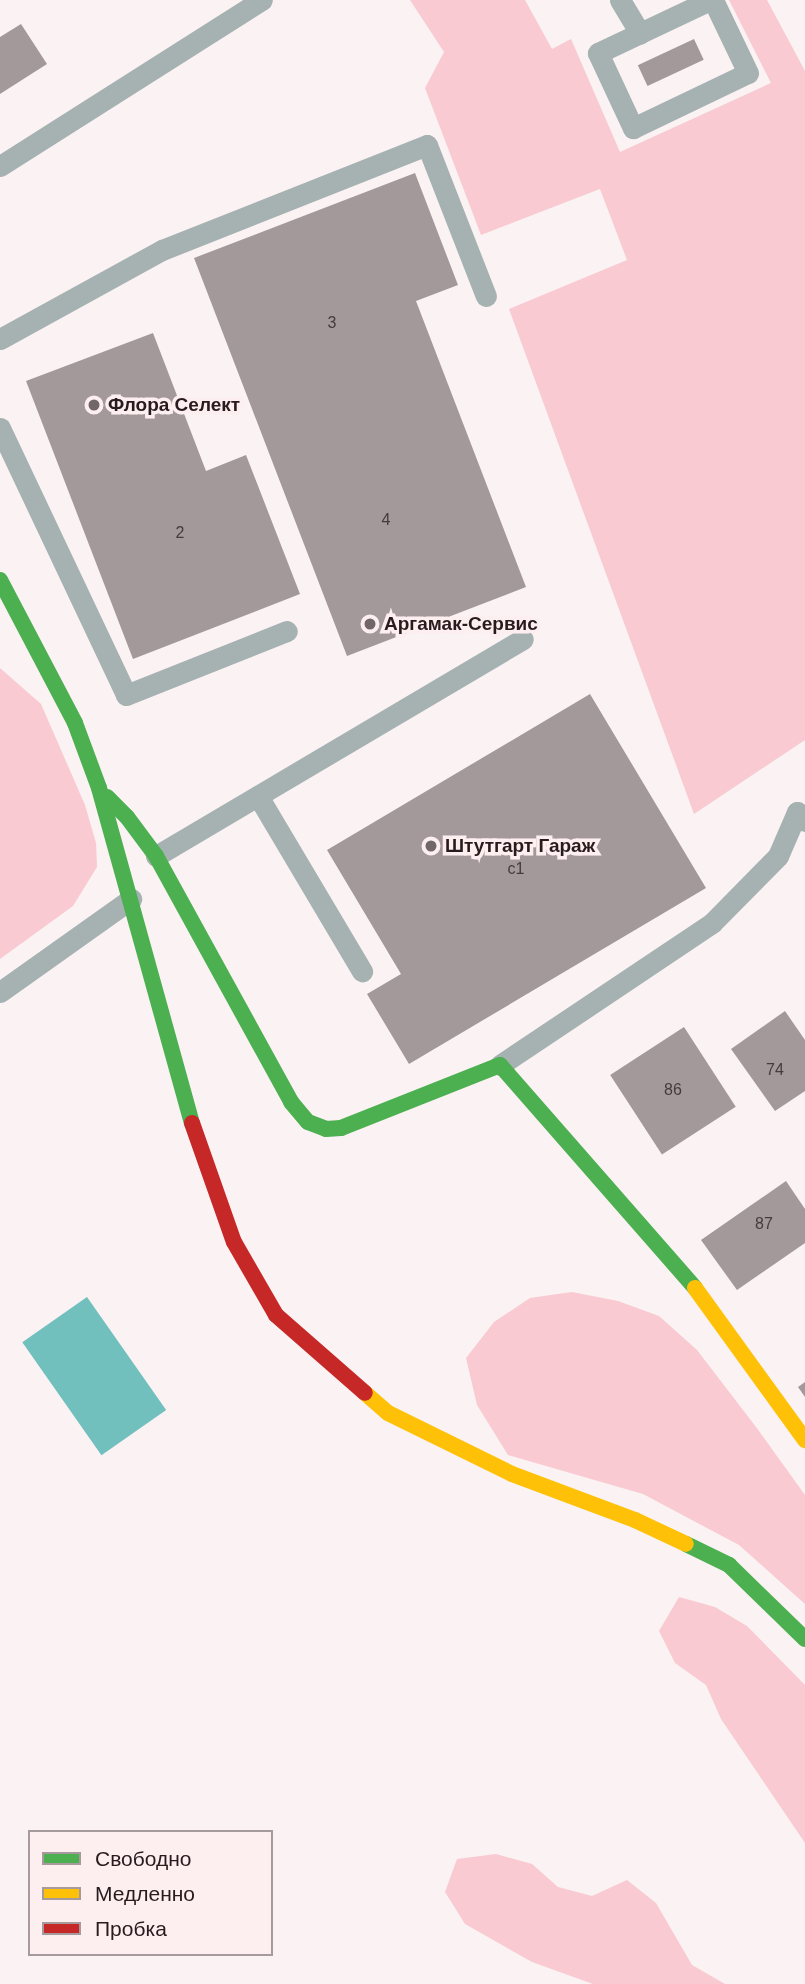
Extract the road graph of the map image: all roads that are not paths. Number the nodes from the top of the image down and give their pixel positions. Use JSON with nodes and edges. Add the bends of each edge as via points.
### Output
{"nodes":[{"id":1,"x":261,"y":0,"type":"edge"},
{"id":2,"x":620,"y":0,"type":"edge"},
{"id":3,"x":711,"y":0,"type":"edge"},
{"id":4,"x":640,"y":33,"type":"junction"},
{"id":5,"x":0,"y":166,"type":"edge"},
{"id":6,"x":486,"y":296,"type":"dead end"},
{"id":7,"x":0,"y":339,"type":"edge"},
{"id":8,"x":0,"y":428,"type":"edge"},
{"id":9,"x":0,"y":580,"type":"edge"},
{"id":10,"x":287,"y":631,"type":"dead end"},
{"id":11,"x":523,"y":639,"type":"dead end"},
{"id":12,"x":99,"y":789,"type":"junction"},
{"id":13,"x":258,"y":796,"type":"junction"},
{"id":14,"x":805,"y":821,"type":"edge"},
{"id":15,"x":156,"y":856,"type":"junction"},
{"id":16,"x":131,"y":899,"type":"junction"},
{"id":17,"x":362,"y":971,"type":"dead end"},
{"id":18,"x":0,"y":992,"type":"edge"},
{"id":19,"x":500,"y":1065,"type":"junction"},
{"id":20,"x":805,"y":1440,"type":"edge"},
{"id":21,"x":805,"y":1639,"type":"edge"}],
"edges":[{"from":1,"to":5,"type":"lane"},
{"from":2,"to":4,"type":"lane"},
{"from":3,"to":4,"type":"lane"},
{"from":3,"to":4,"type":"lane","via":[[748,73],[633,128],[598,53]]},
{"from":6,"to":7,"type":"lane","via":[[428,145],[162,250]]},
{"from":8,"to":10,"type":"lane","via":[[125,695]]},
{"from":9,"to":12,"type":"street","via":[[75,723]]},
{"from":11,"to":13,"type":"lane"},
{"from":12,"to":15,"type":"street"},
{"from":12,"to":16,"type":"street"},
{"from":13,"to":15,"type":"lane"},
{"from":13,"to":17,"type":"lane"},
{"from":14,"to":19,"type":"lane","via":[[797,812],[778,856],[712,923]]},
{"from":15,"to":19,"type":"street","via":[[291,1102],[309,1122],[326,1129],[341,1128]]},
{"from":16,"to":18,"type":"lane"},
{"from":16,"to":21,"type":"street","via":[[197,1143],[234,1242],[276,1315],[388,1413],[512,1475],[635,1520],[729,1564]]},
{"from":19,"to":20,"type":"street","via":[[690,1280]]}]}
